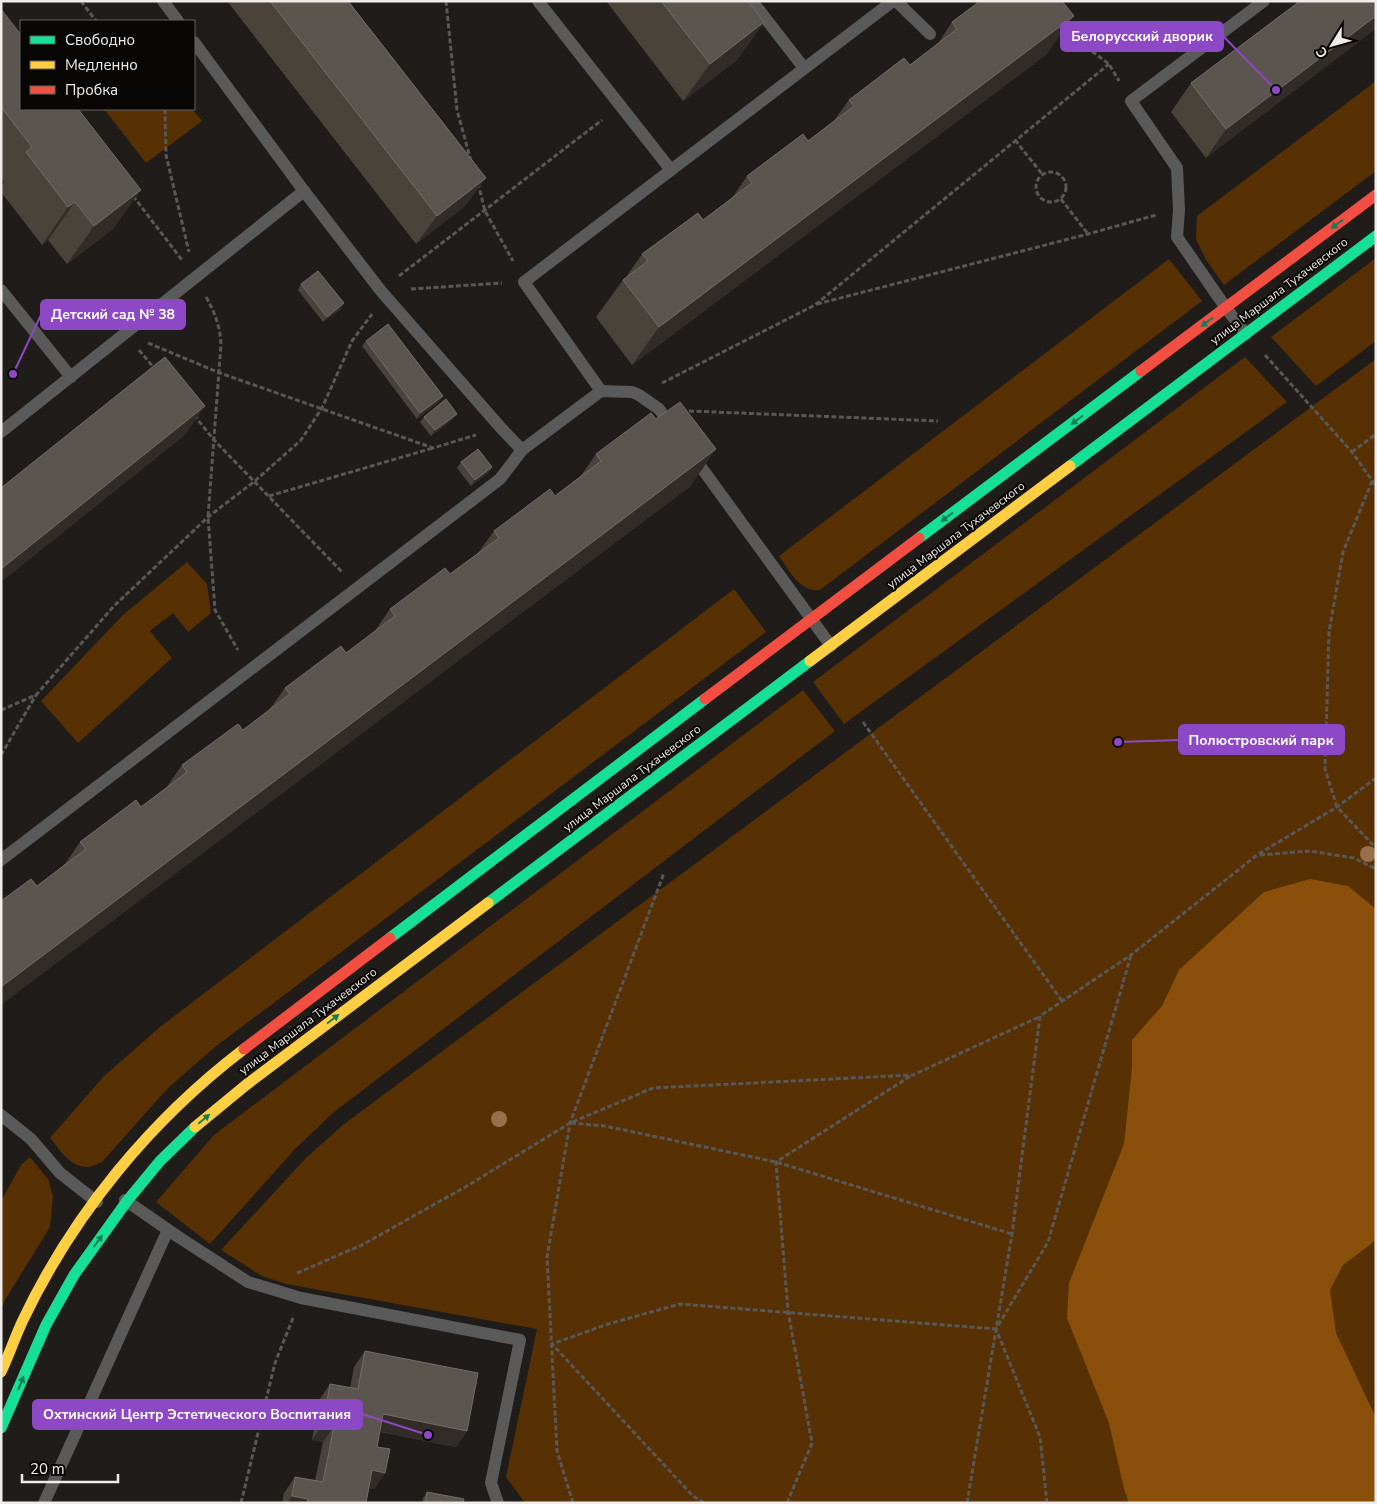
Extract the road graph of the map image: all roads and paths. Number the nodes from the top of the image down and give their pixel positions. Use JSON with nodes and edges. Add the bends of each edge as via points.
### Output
{"nodes":[{"id":1,"x":81,"y":1,"type":"edge"},
{"id":2,"x":163,"y":1,"type":"edge"},
{"id":3,"x":446,"y":1,"type":"edge"},
{"id":4,"x":538,"y":1,"type":"edge"},
{"id":5,"x":752,"y":1,"type":"edge"},
{"id":6,"x":893,"y":1,"type":"edge"},
{"id":7,"x":896,"y":1,"type":"edge"},
{"id":8,"x":1264,"y":1,"type":"edge"},
{"id":9,"x":95,"y":20,"type":"edge"},
{"id":10,"x":177,"y":20,"type":"edge"},
{"id":11,"x":1055,"y":24,"type":"edge"},
{"id":12,"x":930,"y":34,"type":"dead end"},
{"id":13,"x":195,"y":43,"type":"edge"},
{"id":14,"x":1109,"y":64,"type":"junction"},
{"id":15,"x":804,"y":68,"type":"junction"},
{"id":16,"x":1131,"y":101,"type":"junction"},
{"id":17,"x":621,"y":105,"type":"junction"},
{"id":18,"x":162,"y":110,"type":"edge"},
{"id":19,"x":165,"y":110,"type":"edge"},
{"id":20,"x":165,"y":114,"type":"junction"},
{"id":21,"x":1016,"y":140,"type":"junction"},
{"id":22,"x":472,"y":165,"type":"edge"},
{"id":23,"x":670,"y":170,"type":"junction"},
{"id":24,"x":475,"y":174,"type":"edge"},
{"id":25,"x":1042,"y":174,"type":"junction"},
{"id":26,"x":304,"y":191,"type":"junction"},
{"id":27,"x":131,"y":193,"type":"edge"},
{"id":28,"x":1376,"y":195,"type":"edge"},
{"id":29,"x":1061,"y":199,"type":"junction"},
{"id":30,"x":1179,"y":210,"type":"junction"},
{"id":31,"x":485,"y":211,"type":"junction"},
{"id":32,"x":1088,"y":234,"type":"junction"},
{"id":33,"x":1376,"y":236,"type":"edge"},
{"id":34,"x":195,"y":277,"type":"junction"},
{"id":35,"x":524,"y":282,"type":"junction"},
{"id":36,"x":1,"y":290,"type":"edge"},
{"id":37,"x":383,"y":293,"type":"junction"},
{"id":38,"x":815,"y":305,"type":"junction"},
{"id":39,"x":1226,"y":308,"type":"junction"},
{"id":40,"x":126,"y":334,"type":"junction"},
{"id":41,"x":1246,"y":334,"type":"junction"},
{"id":42,"x":157,"y":372,"type":"edge"},
{"id":43,"x":220,"y":373,"type":"junction"},
{"id":44,"x":70,"y":377,"type":"junction"},
{"id":45,"x":601,"y":391,"type":"junction"},
{"id":46,"x":639,"y":395,"type":"junction"},
{"id":47,"x":659,"y":409,"type":"junction"},
{"id":48,"x":189,"y":410,"type":"edge"},
{"id":49,"x":938,"y":421,"type":"dead end"},
{"id":50,"x":501,"y":428,"type":"junction"},
{"id":51,"x":1,"y":432,"type":"edge"},
{"id":52,"x":1376,"y":434,"type":"edge"},
{"id":53,"x":214,"y":440,"type":"junction"},
{"id":54,"x":433,"y":448,"type":"junction"},
{"id":55,"x":522,"y":450,"type":"junction"},
{"id":56,"x":1352,"y":452,"type":"junction"},
{"id":57,"x":255,"y":481,"type":"junction"},
{"id":58,"x":1372,"y":481,"type":"junction"},
{"id":59,"x":1376,"y":486,"type":"edge"},
{"id":60,"x":269,"y":496,"type":"junction"},
{"id":61,"x":208,"y":516,"type":"junction"},
{"id":62,"x":357,"y":588,"type":"junction"},
{"id":63,"x":810,"y":619,"type":"junction"},
{"id":64,"x":831,"y":646,"type":"junction"},
{"id":65,"x":250,"y":670,"type":"junction"},
{"id":66,"x":36,"y":695,"type":"junction"},
{"id":67,"x":1,"y":710,"type":"edge"},
{"id":68,"x":863,"y":722,"type":"dead end"},
{"id":69,"x":1,"y":755,"type":"edge"},
{"id":70,"x":1376,"y":778,"type":"edge"},
{"id":71,"x":1337,"y":807,"type":"junction"},
{"id":72,"x":1374,"y":842,"type":"edge"},
{"id":73,"x":1376,"y":848,"type":"edge"},
{"id":74,"x":1257,"y":855,"type":"junction"},
{"id":75,"x":1,"y":860,"type":"edge"},
{"id":76,"x":1376,"y":869,"type":"edge"},
{"id":77,"x":664,"y":874,"type":"dead end"},
{"id":78,"x":1131,"y":955,"type":"junction"},
{"id":79,"x":1062,"y":1001,"type":"junction"},
{"id":80,"x":1040,"y":1016,"type":"junction"},
{"id":81,"x":913,"y":1075,"type":"junction"},
{"id":82,"x":1,"y":1115,"type":"edge"},
{"id":83,"x":570,"y":1123,"type":"junction"},
{"id":84,"x":776,"y":1162,"type":"junction"},
{"id":85,"x":106,"y":1186,"type":"junction"},
{"id":86,"x":95,"y":1200,"type":"junction"},
{"id":87,"x":127,"y":1201,"type":"junction"},
{"id":88,"x":116,"y":1216,"type":"junction"},
{"id":89,"x":168,"y":1230,"type":"junction"},
{"id":90,"x":1012,"y":1234,"type":"junction"},
{"id":91,"x":263,"y":1286,"type":"junction"},
{"id":92,"x":301,"y":1298,"type":"junction"},
{"id":93,"x":788,"y":1311,"type":"junction"},
{"id":94,"x":996,"y":1329,"type":"junction"},
{"id":95,"x":552,"y":1344,"type":"junction"},
{"id":96,"x":1,"y":1372,"type":"edge"},
{"id":97,"x":1,"y":1428,"type":"edge"},
{"id":98,"x":44,"y":1503,"type":"edge"},
{"id":99,"x":241,"y":1503,"type":"edge"},
{"id":100,"x":498,"y":1503,"type":"edge"},
{"id":101,"x":572,"y":1503,"type":"edge"},
{"id":102,"x":704,"y":1503,"type":"edge"},
{"id":103,"x":787,"y":1503,"type":"edge"},
{"id":104,"x":967,"y":1503,"type":"edge"},
{"id":105,"x":1047,"y":1503,"type":"edge"}],
"edges":[{"from":1,"to":9,"type":"path"},
{"from":2,"to":10,"type":"lane"},
{"from":3,"to":22,"type":"path","via":[[457,110]]},
{"from":4,"to":17,"type":"lane"},
{"from":5,"to":15,"type":"lane"},
{"from":6,"to":15,"type":"lane"},
{"from":7,"to":12,"type":"lane"},
{"from":8,"to":16,"type":"lane"},
{"from":11,"to":14,"type":"path"},
{"from":13,"to":26,"type":"lane"},
{"from":14,"to":16,"type":"path"},
{"from":14,"to":21,"type":"path"},
{"from":15,"to":23,"type":"lane"},
{"from":16,"to":30,"type":"lane","via":[[1177,168]]},
{"from":17,"to":23,"type":"lane"},
{"from":17,"to":31,"type":"path"},
{"from":18,"to":20,"type":"path"},
{"from":19,"to":20,"type":"path"},
{"from":20,"to":34,"type":"path","via":[[166,155]]},
{"from":21,"to":25,"type":"path"},
{"from":21,"to":38,"type":"path"},
{"from":23,"to":35,"type":"lane"},
{"from":24,"to":31,"type":"path"},
{"from":25,"to":29,"type":"path","via":[[1050,171],[1064,178],[1067,185]]},
{"from":25,"to":29,"type":"path","via":[[1037,180],[1039,196],[1045,201]]},
{"from":26,"to":34,"type":"lane"},
{"from":26,"to":37,"type":"lane"},
{"from":27,"to":34,"type":"path"},
{"from":28,"to":39,"type":"street","name":"улица Маршала Тухачевского","one_way":true},
{"from":29,"to":32,"type":"path"},
{"from":30,"to":32,"type":"path"},
{"from":30,"to":39,"type":"lane","via":[[1177,237]]},
{"from":31,"to":35,"type":"path"},
{"from":31,"to":37,"type":"path"},
{"from":32,"to":38,"type":"path"},
{"from":33,"to":41,"type":"street","name":"улица Маршала Тухачевского"},
{"from":34,"to":40,"type":"lane"},
{"from":34,"to":43,"type":"path","via":[[216,314],[220,329]]},
{"from":35,"to":37,"type":"path"},
{"from":35,"to":45,"type":"lane"},
{"from":36,"to":44,"type":"lane"},
{"from":37,"to":50,"type":"lane"},
{"from":37,"to":57,"type":"path","via":[[352,341],[322,408],[301,440]]},
{"from":38,"to":46,"type":"path"},
{"from":39,"to":41,"type":"lane"},
{"from":39,"to":63,"type":"street","name":"улица Маршала Тухачевского","one_way":true},
{"from":40,"to":42,"type":"path"},
{"from":40,"to":43,"type":"path"},
{"from":40,"to":44,"type":"lane"},
{"from":41,"to":56,"type":"path"},
{"from":41,"to":64,"type":"street","name":"улица Маршала Тухачевского"},
{"from":43,"to":53,"type":"path"},
{"from":43,"to":54,"type":"path"},
{"from":44,"to":51,"type":"lane"},
{"from":45,"to":46,"type":"lane"},
{"from":45,"to":55,"type":"lane"},
{"from":46,"to":47,"type":"lane"},
{"from":47,"to":49,"type":"path"},
{"from":47,"to":63,"type":"lane"},
{"from":48,"to":53,"type":"path"},
{"from":50,"to":54,"type":"path"},
{"from":50,"to":55,"type":"lane"},
{"from":52,"to":56,"type":"path"},
{"from":53,"to":57,"type":"path"},
{"from":53,"to":61,"type":"path"},
{"from":54,"to":60,"type":"path"},
{"from":55,"to":62,"type":"lane","via":[[500,479]]},
{"from":56,"to":58,"type":"path"},
{"from":57,"to":60,"type":"path"},
{"from":57,"to":61,"type":"path"},
{"from":58,"to":59,"type":"path"},
{"from":58,"to":71,"type":"path","via":[[1343,552],[1328,632],[1325,769]]},
{"from":60,"to":62,"type":"path"},
{"from":61,"to":65,"type":"path","via":[[215,610]]},
{"from":61,"to":66,"type":"path","via":[[114,606]]},
{"from":62,"to":65,"type":"lane"},
{"from":63,"to":64,"type":"lane"},
{"from":63,"to":85,"type":"street","name":"улица Маршала Тухачевского","via":[[228,1061],[181,1102]]},
{"from":87,"to":64,"type":"street","name":"улица Маршала Тухачевского","one_way":true,"via":[[200,1121]]},
{"from":65,"to":75,"type":"lane"},
{"from":66,"to":67,"type":"path"},
{"from":66,"to":69,"type":"path"},
{"from":68,"to":79,"type":"path"},
{"from":70,"to":71,"type":"path"},
{"from":71,"to":72,"type":"path"},
{"from":71,"to":74,"type":"path"},
{"from":72,"to":73,"type":"path"},
{"from":74,"to":76,"type":"path","via":[[1310,851],[1354,858]]},
{"from":74,"to":78,"type":"path"},
{"from":77,"to":83,"type":"path"},
{"from":78,"to":79,"type":"path"},
{"from":78,"to":94,"type":"path","via":[[1048,1242]]},
{"from":79,"to":80,"type":"path"},
{"from":80,"to":81,"type":"path"},
{"from":80,"to":90,"type":"path"},
{"from":81,"to":83,"type":"path","via":[[653,1088]]},
{"from":81,"to":84,"type":"path"},
{"from":82,"to":86,"type":"lane","via":[[31,1139],[60,1173]]},
{"from":83,"to":84,"type":"path","via":[[605,1126]]},
{"from":83,"to":91,"type":"path","via":[[362,1245]]},
{"from":83,"to":95,"type":"path","via":[[548,1257]]},
{"from":84,"to":90,"type":"path"},
{"from":84,"to":93,"type":"path"},
{"from":85,"to":86,"type":"street","name":"улица Маршала Тухачевского"},
{"from":85,"to":87,"type":"lane"},
{"from":86,"to":88,"type":"lane"},
{"from":86,"to":96,"type":"street","name":"улица Маршала Тухачевского","via":[[26,1313]]},
{"from":87,"to":88,"type":"street","name":"улица Маршала Тухачевского"},
{"from":87,"to":89,"type":"lane"},
{"from":97,"to":88,"type":"street","name":"улица Маршала Тухачевского","one_way":true,"via":[[46,1325],[74,1275]]},
{"from":89,"to":91,"type":"lane","via":[[248,1282]]},
{"from":89,"to":98,"type":"lane"},
{"from":90,"to":94,"type":"path"},
{"from":91,"to":92,"type":"lane"},
{"from":92,"to":99,"type":"path","via":[[275,1363]]},
{"from":92,"to":100,"type":"lane","via":[[520,1340],[491,1483]]},
{"from":93,"to":94,"type":"path"},
{"from":93,"to":95,"type":"path","via":[[680,1304]]},
{"from":93,"to":103,"type":"path","via":[[812,1443]]},
{"from":94,"to":104,"type":"path"},
{"from":94,"to":105,"type":"path","via":[[1040,1437]]},
{"from":95,"to":101,"type":"path","via":[[558,1451]]},
{"from":95,"to":102,"type":"path","via":[[693,1496]]}]}
